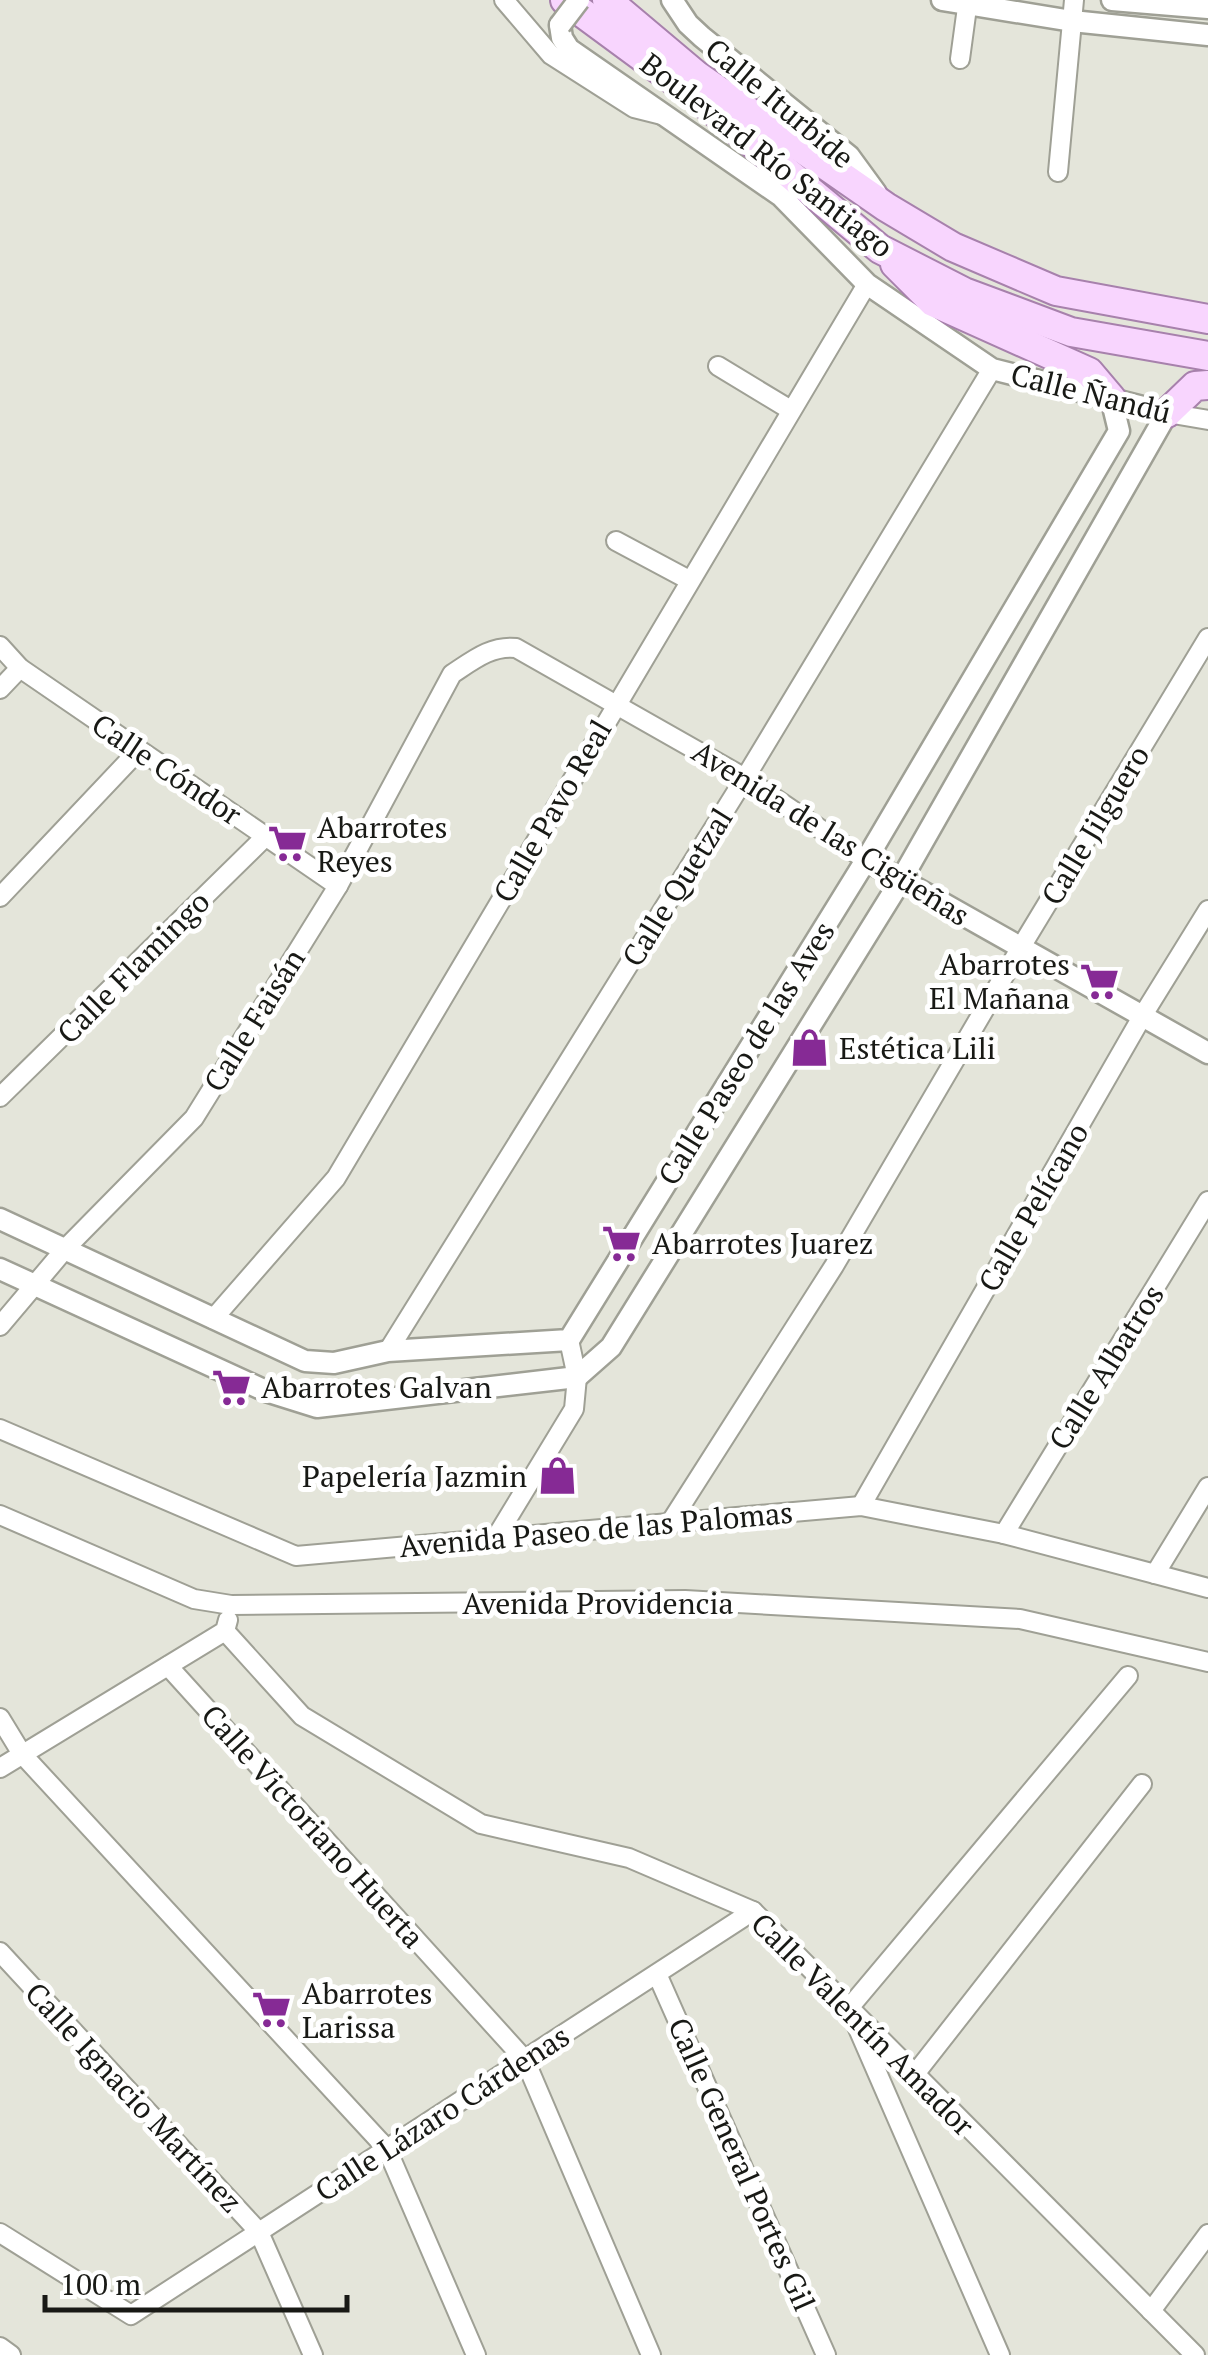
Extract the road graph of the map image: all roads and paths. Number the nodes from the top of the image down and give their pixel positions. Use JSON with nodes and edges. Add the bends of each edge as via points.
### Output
{"nodes":[{"id":1,"x":504,"y":0,"type":"edge"},
{"id":2,"x":579,"y":0,"type":"edge"},
{"id":3,"x":607,"y":0,"type":"edge"},
{"id":4,"x":672,"y":0,"type":"edge"},
{"id":5,"x":942,"y":0,"type":"edge"},
{"id":6,"x":1124,"y":1,"type":"edge"},
{"id":7,"x":968,"y":2,"type":"edge"},
{"id":8,"x":1208,"y":8,"type":"edge"},
{"id":9,"x":1073,"y":10,"type":"edge"},
{"id":10,"x":563,"y":12,"type":"edge"},
{"id":11,"x":1127,"y":25,"type":"junction"},
{"id":12,"x":1208,"y":35,"type":"edge"},
{"id":13,"x":960,"y":59,"type":"dead end"},
{"id":14,"x":666,"y":116,"type":"junction"},
{"id":15,"x":1058,"y":172,"type":"dead end"},
{"id":16,"x":886,"y":207,"type":"junction"},
{"id":17,"x":880,"y":249,"type":"junction"},
{"id":18,"x":866,"y":284,"type":"junction"},
{"id":19,"x":1208,"y":319,"type":"edge"},
{"id":20,"x":1208,"y":356,"type":"edge"},
{"id":21,"x":718,"y":366,"type":"dead end"},
{"id":22,"x":992,"y":369,"type":"junction"},
{"id":23,"x":1208,"y":384,"type":"edge"},
{"id":24,"x":1111,"y":398,"type":"junction"},
{"id":25,"x":789,"y":409,"type":"junction"},
{"id":26,"x":1168,"y":413,"type":"junction"},
{"id":27,"x":1208,"y":420,"type":"edge"},
{"id":28,"x":616,"y":541,"type":"dead end"},
{"id":29,"x":689,"y":580,"type":"junction"},
{"id":30,"x":1208,"y":638,"type":"edge"},
{"id":31,"x":0,"y":646,"type":"edge"},
{"id":32,"x":20,"y":668,"type":"junction"},
{"id":33,"x":452,"y":674,"type":"joint"},
{"id":34,"x":0,"y":689,"type":"edge"},
{"id":35,"x":616,"y":703,"type":"junction"},
{"id":36,"x":139,"y":750,"type":"junction"},
{"id":37,"x":745,"y":778,"type":"junction"},
{"id":38,"x":266,"y":836,"type":"junction"},
{"id":39,"x":866,"y":860,"type":"junction"},
{"id":40,"x":901,"y":880,"type":"junction"},
{"id":41,"x":338,"y":886,"type":"junction"},
{"id":42,"x":0,"y":897,"type":"edge"},
{"id":43,"x":1208,"y":910,"type":"edge"},
{"id":44,"x":1022,"y":946,"type":"junction"},
{"id":45,"x":1142,"y":1016,"type":"junction"},
{"id":46,"x":1208,"y":1053,"type":"edge"},
{"id":47,"x":0,"y":1097,"type":"edge"},
{"id":48,"x":1208,"y":1201,"type":"edge"},
{"id":49,"x":0,"y":1219,"type":"edge"},
{"id":50,"x":65,"y":1249,"type":"junction"},
{"id":51,"x":0,"y":1269,"type":"edge"},
{"id":52,"x":35,"y":1286,"type":"junction"},
{"id":53,"x":213,"y":1320,"type":"junction"},
{"id":54,"x":0,"y":1326,"type":"edge"},
{"id":55,"x":569,"y":1340,"type":"junction"},
{"id":56,"x":388,"y":1352,"type":"junction"},
{"id":57,"x":578,"y":1376,"type":"junction"},
{"id":58,"x":0,"y":1429,"type":"edge"},
{"id":59,"x":1208,"y":1487,"type":"edge"},
{"id":60,"x":861,"y":1506,"type":"junction"},
{"id":61,"x":0,"y":1515,"type":"edge"},
{"id":62,"x":670,"y":1523,"type":"junction"},
{"id":63,"x":1004,"y":1534,"type":"junction"},
{"id":64,"x":495,"y":1538,"type":"junction"},
{"id":65,"x":1155,"y":1574,"type":"junction"},
{"id":66,"x":1208,"y":1588,"type":"edge"},
{"id":67,"x":231,"y":1605,"type":"junction"},
{"id":68,"x":225,"y":1630,"type":"junction"},
{"id":69,"x":1208,"y":1662,"type":"edge"},
{"id":70,"x":168,"y":1666,"type":"junction"},
{"id":71,"x":1128,"y":1676,"type":"dead end"},
{"id":72,"x":0,"y":1718,"type":"edge"},
{"id":73,"x":22,"y":1754,"type":"junction"},
{"id":74,"x":0,"y":1768,"type":"edge"},
{"id":75,"x":1142,"y":1784,"type":"dead end"},
{"id":76,"x":753,"y":1911,"type":"junction"},
{"id":77,"x":0,"y":1952,"type":"edge"},
{"id":78,"x":657,"y":1974,"type":"junction"},
{"id":79,"x":850,"y":2008,"type":"junction"},
{"id":80,"x":525,"y":2060,"type":"junction"},
{"id":81,"x":915,"y":2074,"type":"junction"},
{"id":82,"x":387,"y":2149,"type":"junction"},
{"id":83,"x":259,"y":2232,"type":"junction"},
{"id":84,"x":0,"y":2233,"type":"edge"},
{"id":85,"x":1208,"y":2234,"type":"edge"},
{"id":86,"x":1151,"y":2311,"type":"junction"},
{"id":87,"x":0,"y":2348,"type":"edge"},
{"id":88,"x":10,"y":2355,"type":"edge"},
{"id":89,"x":313,"y":2355,"type":"edge"},
{"id":90,"x":476,"y":2355,"type":"edge"},
{"id":91,"x":651,"y":2355,"type":"edge"},
{"id":92,"x":826,"y":2355,"type":"edge"},
{"id":93,"x":1000,"y":2355,"type":"edge"},
{"id":94,"x":1195,"y":2355,"type":"edge"}],
"edges":[{"from":1,"to":14,"type":"street","via":[[551,56],[634,108]]},
{"from":2,"to":10,"type":"street","bridge":true},
{"from":3,"to":16,"type":"main road","name":"Boulevard Río Santiago","via":[[696,75]]},
{"from":4,"to":16,"type":"street","name":"Calle Iturbide","via":[[702,38],[850,156]]},
{"from":5,"to":7,"type":"street"},
{"from":6,"to":8,"type":"street"},
{"from":6,"to":11,"type":"street"},
{"from":7,"to":9,"type":"street"},
{"from":7,"to":13,"type":"street"},
{"from":9,"to":11,"type":"street"},
{"from":9,"to":15,"type":"street"},
{"from":10,"to":14,"type":"street","name":"Calle Ñandú","via":[[562,38],[569,49]]},
{"from":10,"to":17,"type":"main road","name":"Boulevard Río Santiago","via":[[698,98]]},
{"from":11,"to":12,"type":"street"},
{"from":14,"to":18,"type":"street","name":"Calle Ñandú","via":[[781,196]]},
{"from":16,"to":19,"type":"main road","name":"Boulevard Río Santiago","via":[[953,247],[1056,291]]},
{"from":17,"to":20,"type":"main road","name":"Boulevard Río Santiago","via":[[964,292],[1071,332]]},
{"from":17,"to":24,"type":"main road","via":[[933,302],[1089,372]]},
{"from":18,"to":22,"type":"street","name":"Calle Ñandú"},
{"from":18,"to":25,"type":"street","name":"Calle Pavo Real"},
{"from":21,"to":25,"type":"street"},
{"from":22,"to":24,"type":"street","name":"Calle Ñandú"},
{"from":22,"to":37,"type":"street","name":"Calle Quetzal"},
{"from":23,"to":26,"type":"main road","via":[[1195,386]]},
{"from":24,"to":26,"type":"street","name":"Calle Ñandú"},
{"from":24,"to":39,"type":"street","name":"Calle Paseo de las Aves","via":[[1119,431]]},
{"from":25,"to":29,"type":"street","name":"Calle Pavo Real"},
{"from":26,"to":27,"type":"street","name":"Calle Ñandú"},
{"from":26,"to":40,"type":"street","name":"Calle Paseo de las Aves"},
{"from":28,"to":29,"type":"street"},
{"from":29,"to":35,"type":"street","name":"Calle Pavo Real"},
{"from":30,"to":44,"type":"street","name":"Calle Jilguero"},
{"from":31,"to":32,"type":"street","name":"Calle Cóndor"},
{"from":32,"to":34,"type":"street"},
{"from":32,"to":36,"type":"street","name":"Calle Cóndor"},
{"from":33,"to":35,"type":"street","name":"Avenida de las Cigüeñas","via":[[486,652],[516,648]]},
{"from":33,"to":41,"type":"street","name":"Calle Faisán"},
{"from":35,"to":37,"type":"street","name":"Avenida de las Cigüeñas"},
{"from":35,"to":53,"type":"street","name":"Calle Pavo Real","via":[[336,1178]]},
{"from":36,"to":38,"type":"street","name":"Calle Cóndor"},
{"from":36,"to":42,"type":"street"},
{"from":37,"to":39,"type":"street","name":"Avenida de las Cigüeñas"},
{"from":37,"to":56,"type":"street","name":"Calle Quetzal"},
{"from":38,"to":41,"type":"street","name":"Calle Cóndor"},
{"from":38,"to":47,"type":"street","name":"Calle Flamingo"},
{"from":39,"to":40,"type":"street","name":"Avenida de las Cigüeñas"},
{"from":39,"to":55,"type":"street","name":"Calle Paseo de las Aves"},
{"from":40,"to":44,"type":"street","name":"Avenida de las Cigüeñas"},
{"from":40,"to":57,"type":"street","name":"Calle Paseo de las Aves","via":[[611,1347]]},
{"from":41,"to":50,"type":"street","name":"Calle Faisán","via":[[194,1118]]},
{"from":43,"to":45,"type":"street","name":"Calle Pelícano"},
{"from":44,"to":45,"type":"street","name":"Avenida de las Cigüeñas"},
{"from":44,"to":62,"type":"street","name":"Calle Jilguero","via":[[834,1266]]},
{"from":45,"to":46,"type":"street","name":"Avenida de las Cigüeñas"},
{"from":45,"to":60,"type":"street","name":"Calle Pelícano"},
{"from":48,"to":63,"type":"street","name":"Calle Albatros"},
{"from":49,"to":50,"type":"street"},
{"from":50,"to":52,"type":"street","name":"Calle Faisán"},
{"from":50,"to":53,"type":"street"},
{"from":51,"to":52,"type":"street"},
{"from":52,"to":54,"type":"street","name":"Calle Faisán"},
{"from":52,"to":57,"type":"street","via":[[266,1391],[317,1407]]},
{"from":53,"to":56,"type":"street","via":[[304,1361],[334,1363]]},
{"from":55,"to":56,"type":"street"},
{"from":55,"to":57,"type":"street"},
{"from":57,"to":64,"type":"street","via":[[574,1409]]},
{"from":58,"to":64,"type":"street","name":"Avenida Paseo de las Palomas","via":[[296,1556]]},
{"from":59,"to":65,"type":"street"},
{"from":60,"to":62,"type":"street","name":"Avenida Paseo de las Palomas"},
{"from":60,"to":63,"type":"street","name":"Avenida Paseo de las Palomas"},
{"from":61,"to":67,"type":"street","name":"Avenida Providencia","via":[[194,1600]]},
{"from":62,"to":64,"type":"street","name":"Avenida Paseo de las Palomas"},
{"from":63,"to":65,"type":"street","name":"Avenida Paseo de las Palomas"},
{"from":65,"to":66,"type":"street","name":"Avenida Paseo de las Palomas"},
{"from":67,"to":68,"type":"street"},
{"from":67,"to":69,"type":"street","name":"Avenida Providencia","via":[[685,1600],[1020,1618]]},
{"from":68,"to":70,"type":"street"},
{"from":68,"to":76,"type":"street","name":"Calle Valentín Amador","via":[[302,1716],[481,1824],[629,1858]]},
{"from":70,"to":73,"type":"street"},
{"from":70,"to":80,"type":"street","name":"Calle Victoriano Huerta"},
{"from":71,"to":79,"type":"street"},
{"from":72,"to":73,"type":"street"},
{"from":73,"to":74,"type":"street"},
{"from":73,"to":82,"type":"street"},
{"from":75,"to":81,"type":"street"},
{"from":76,"to":78,"type":"street","name":"Calle Lázaro Cárdenas"},
{"from":76,"to":79,"type":"street","name":"Calle Valentín Amador"},
{"from":77,"to":83,"type":"street","name":"Calle Ignacio Martínez"},
{"from":78,"to":80,"type":"street","name":"Calle Lázaro Cárdenas"},
{"from":78,"to":92,"type":"street","name":"Calle General Portes Gil"},
{"from":79,"to":81,"type":"street","name":"Calle Valentín Amador"},
{"from":79,"to":93,"type":"street"},
{"from":80,"to":82,"type":"street","name":"Calle Lázaro Cárdenas"},
{"from":80,"to":91,"type":"street","name":"Calle Victoriano Huerta"},
{"from":81,"to":86,"type":"street","name":"Calle Valentín Amador"},
{"from":82,"to":83,"type":"street","name":"Calle Lázaro Cárdenas"},
{"from":82,"to":90,"type":"street"},
{"from":83,"to":84,"type":"street","name":"Calle Lázaro Cárdenas","via":[[131,2315]]},
{"from":83,"to":89,"type":"street","name":"Calle Ignacio Martínez"},
{"from":85,"to":86,"type":"street"},
{"from":86,"to":94,"type":"street","name":"Calle Valentín Amador"},
{"from":87,"to":88,"type":"street"}]}
